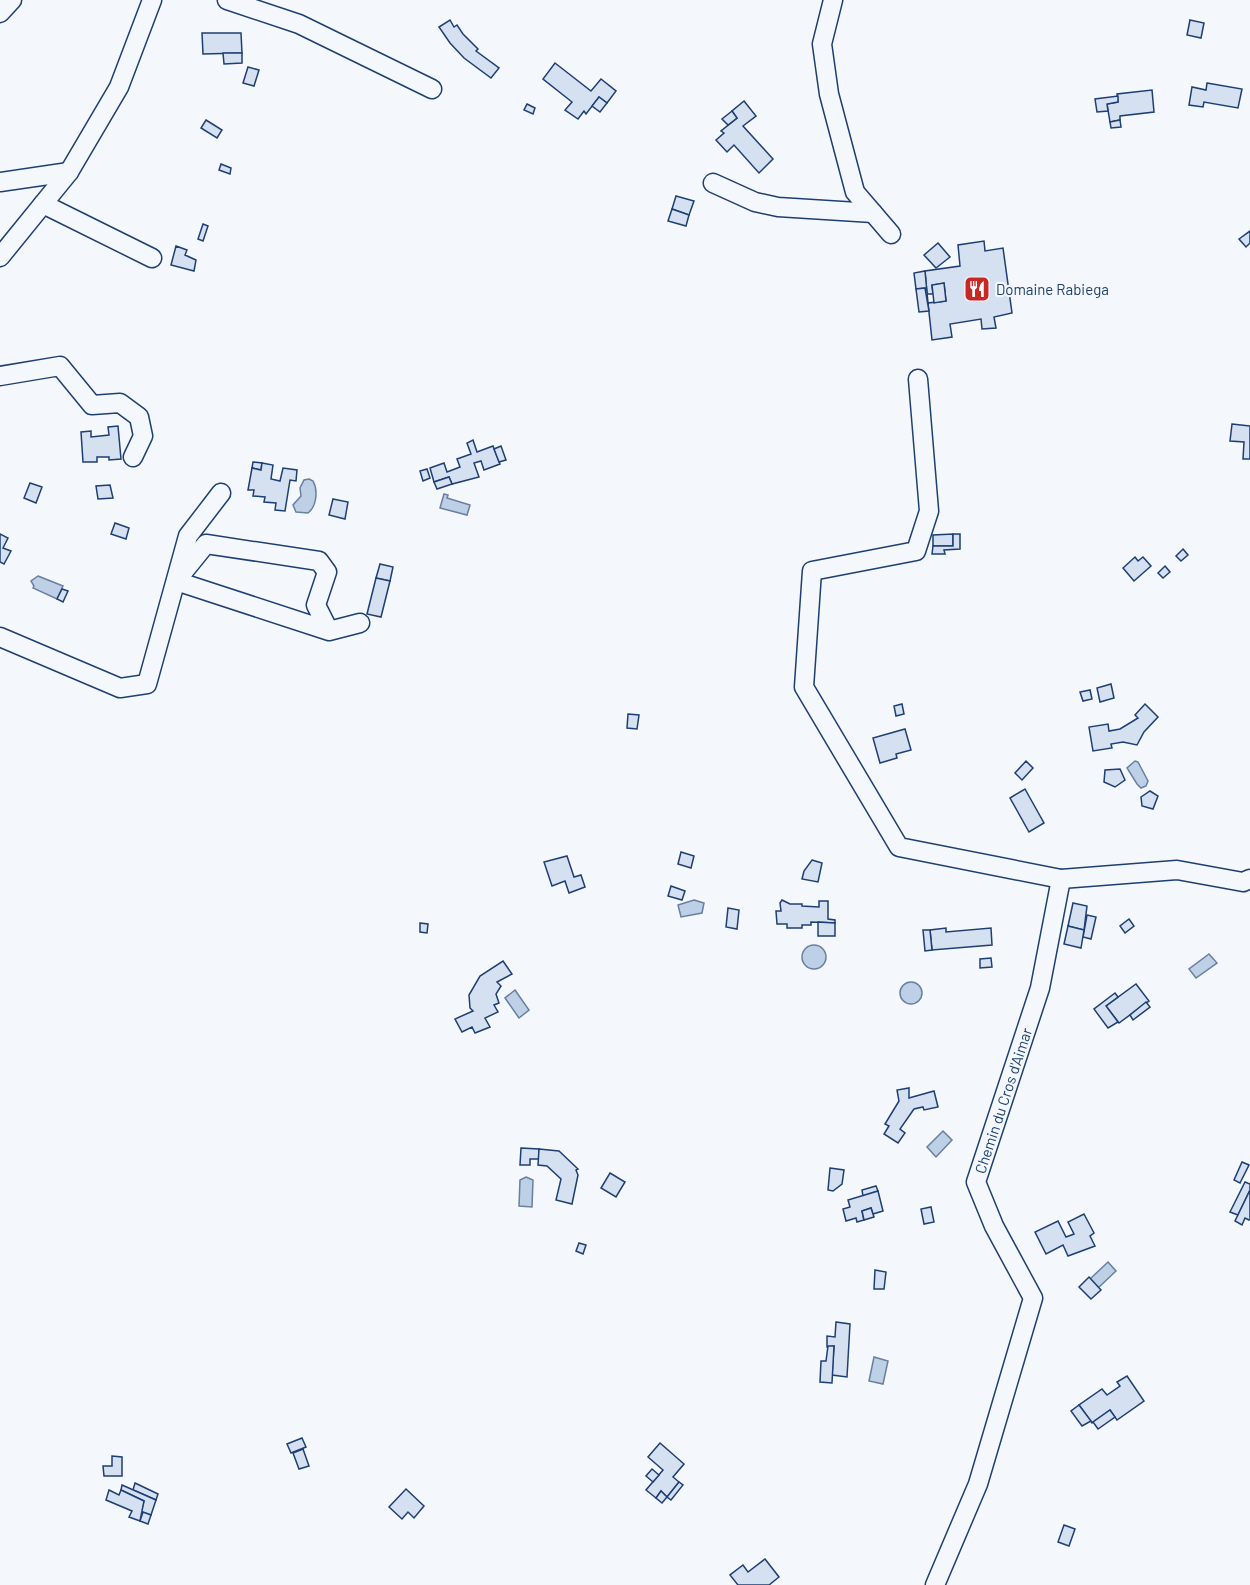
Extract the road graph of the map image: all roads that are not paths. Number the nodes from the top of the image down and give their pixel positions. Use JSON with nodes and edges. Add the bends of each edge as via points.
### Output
{"nodes":[{"id":1,"x":12,"y":0,"type":"edge"},
{"id":2,"x":152,"y":0,"type":"edge"},
{"id":3,"x":227,"y":0,"type":"edge"},
{"id":4,"x":833,"y":0,"type":"edge"},
{"id":5,"x":0,"y":13,"type":"edge"},
{"id":6,"x":432,"y":89,"type":"dead end"},
{"id":7,"x":69,"y":172,"type":"junction"},
{"id":8,"x":0,"y":182,"type":"edge"},
{"id":9,"x":713,"y":183,"type":"dead end"},
{"id":10,"x":43,"y":204,"type":"junction"},
{"id":11,"x":873,"y":213,"type":"junction"},
{"id":12,"x":891,"y":234,"type":"dead end"},
{"id":13,"x":0,"y":256,"type":"edge"},
{"id":14,"x":152,"y":258,"type":"dead end"},
{"id":15,"x":0,"y":376,"type":"edge"},
{"id":16,"x":918,"y":379,"type":"dead end"},
{"id":17,"x":133,"y":457,"type":"dead end"},
{"id":18,"x":221,"y":493,"type":"dead end"},
{"id":19,"x":176,"y":580,"type":"junction"},
{"id":20,"x":360,"y":623,"type":"dead end"},
{"id":21,"x":329,"y":631,"type":"junction"},
{"id":22,"x":0,"y":637,"type":"edge"},
{"id":23,"x":1061,"y":879,"type":"junction"},
{"id":24,"x":1250,"y":879,"type":"edge"},
{"id":25,"x":935,"y":1585,"type":"edge"}],
"edges":[{"from":1,"to":5,"type":"street"},
{"from":2,"to":7,"type":"street","via":[[119,87]]},
{"from":3,"to":6,"type":"street","via":[[299,24]]},
{"from":4,"to":11,"type":"street","via":[[822,44],[829,94],[855,192]]},
{"from":7,"to":8,"type":"street"},
{"from":7,"to":10,"type":"street"},
{"from":9,"to":11,"type":"street","via":[[755,202],[778,207]]},
{"from":10,"to":13,"type":"street"},
{"from":10,"to":14,"type":"street"},
{"from":11,"to":12,"type":"street"},
{"from":15,"to":17,"type":"street","via":[[60,366],[92,405],[120,403],[138,417],[143,436]]},
{"from":16,"to":23,"type":"street","via":[[929,511],[916,551],[812,571],[804,687],[899,847]]},
{"from":18,"to":19,"type":"street","via":[[188,536]]},
{"from":19,"to":21,"type":"street"},
{"from":19,"to":21,"type":"street","via":[[206,544],[319,561],[327,572],[316,605]]},
{"from":19,"to":22,"type":"street","via":[[147,684],[120,688]]},
{"from":20,"to":21,"type":"street"},
{"from":23,"to":24,"type":"street","via":[[1177,870],[1243,882]]},
{"from":23,"to":25,"type":"street","name":"Chemin du Cros d'Aimar","via":[[1040,988],[976,1182],[994,1226],[1033,1298],[978,1484]]}]}
